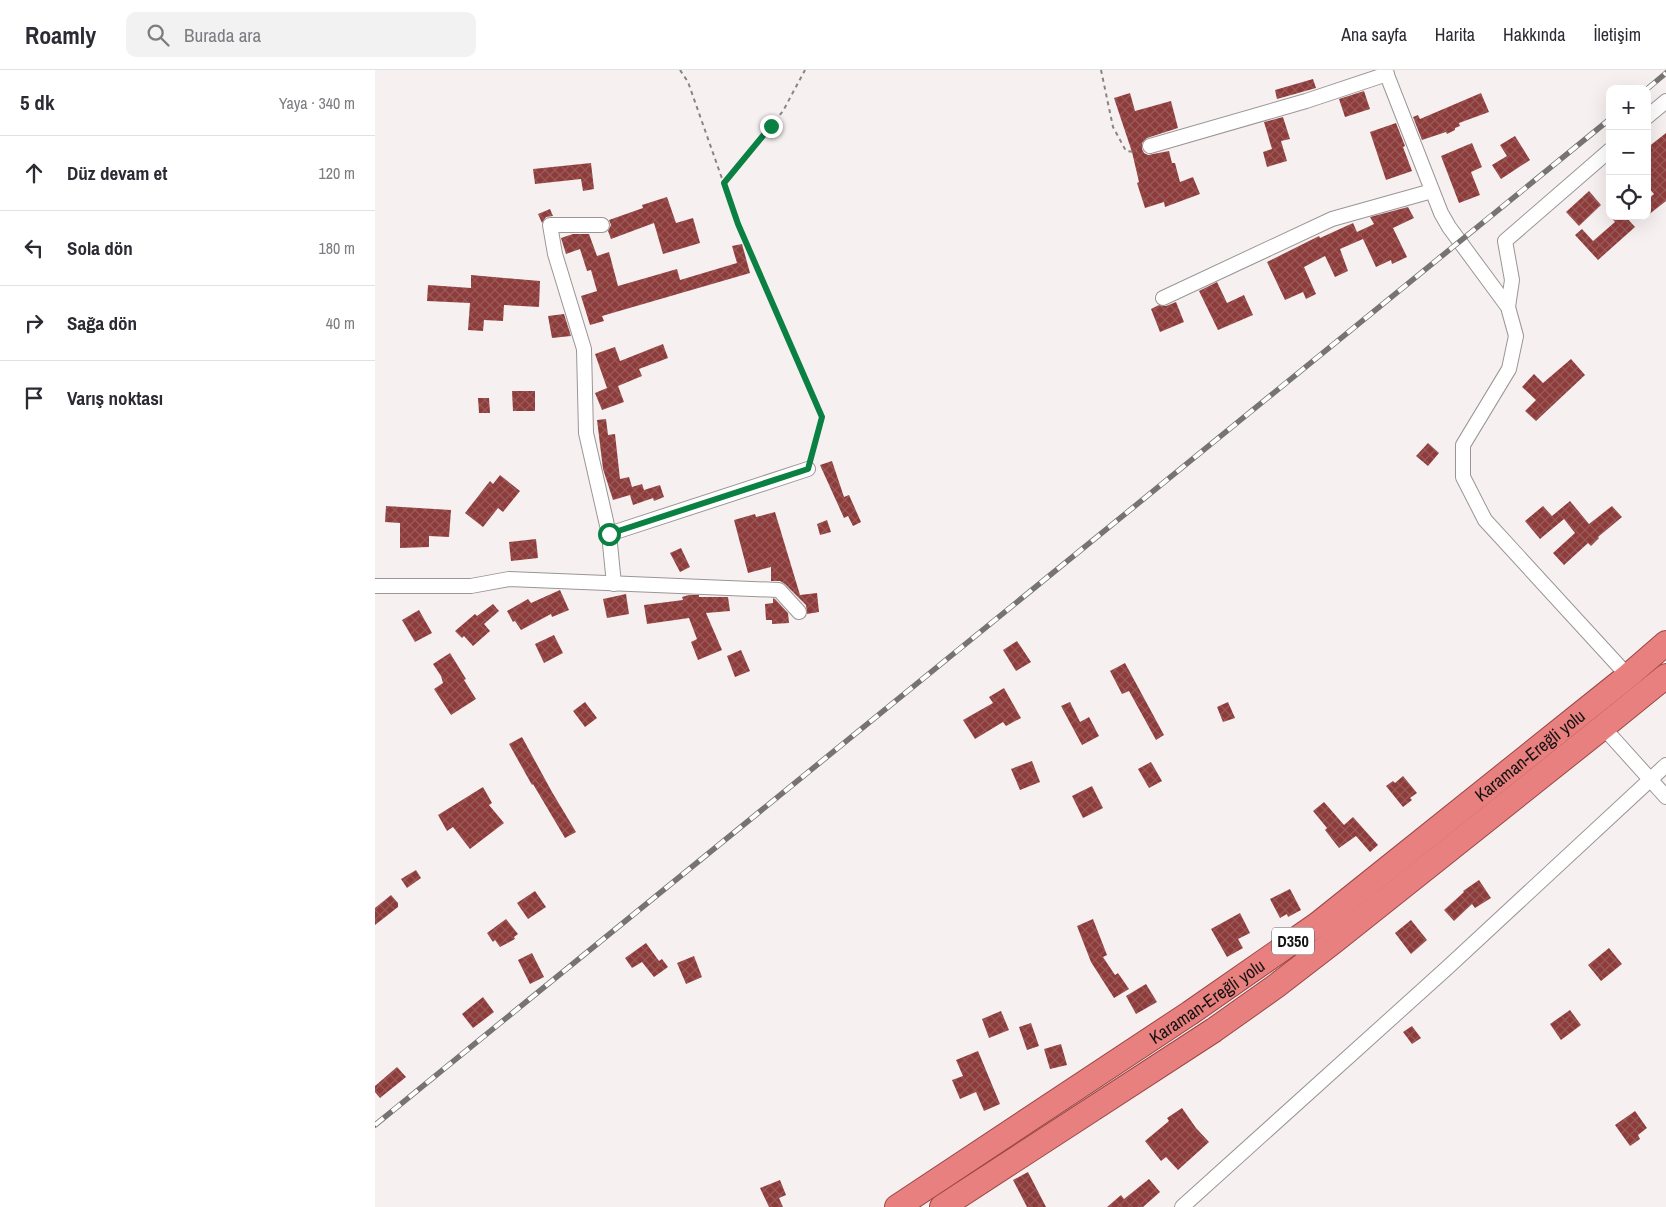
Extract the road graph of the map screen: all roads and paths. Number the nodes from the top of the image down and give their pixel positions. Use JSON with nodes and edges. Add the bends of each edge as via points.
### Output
{"nodes":[{"id":1,"x":679,"y":70,"type":"edge"},
{"id":2,"x":805,"y":70,"type":"edge"},
{"id":3,"x":1101,"y":70,"type":"edge"},
{"id":4,"x":1386,"y":72,"type":"edge"},
{"id":5,"x":1666,"y":101,"type":"edge"},
{"id":6,"x":1651,"y":114,"type":"edge"},
{"id":7,"x":1150,"y":146,"type":"joint"},
{"id":8,"x":1606,"y":153,"type":"edge"},
{"id":9,"x":724,"y":183,"type":"junction"},
{"id":10,"x":1432,"y":191,"type":"junction"},
{"id":11,"x":602,"y":225,"type":"dead end"},
{"id":12,"x":1163,"y":298,"type":"dead end"},
{"id":13,"x":1508,"y":307,"type":"junction"},
{"id":14,"x":808,"y":469,"type":"joint"},
{"id":15,"x":609,"y":534,"type":"junction"},
{"id":16,"x":614,"y":584,"type":"junction"},
{"id":17,"x":375,"y":586,"type":"edge"},
{"id":18,"x":799,"y":612,"type":"dead end"},
{"id":19,"x":1666,"y":643,"type":"edge"},
{"id":20,"x":1627,"y":676,"type":"junction"},
{"id":21,"x":1666,"y":676,"type":"edge"},
{"id":22,"x":1603,"y":727,"type":"junction"},
{"id":23,"x":1666,"y":765,"type":"edge"},
{"id":24,"x":1651,"y":778,"type":"junction"},
{"id":25,"x":1666,"y":797,"type":"edge"},
{"id":26,"x":897,"y":1207,"type":"edge"},
{"id":27,"x":942,"y":1207,"type":"edge"},
{"id":28,"x":1182,"y":1207,"type":"edge"}],
"edges":[{"from":1,"to":9,"type":"path","via":[[688,82]]},
{"from":2,"to":9,"type":"path","via":[[783,112]]},
{"from":3,"to":7,"type":"path","via":[[1113,127],[1125,151],[1134,152]]},
{"from":4,"to":7,"type":"street","via":[[1307,101]]},
{"from":4,"to":10,"type":"street"},
{"from":5,"to":6,"type":"street"},
{"from":8,"to":13,"type":"street","via":[[1505,241],[1512,280]]},
{"from":9,"to":14,"type":"path","via":[[738,224],[822,417]]},
{"from":10,"to":12,"type":"street","via":[[1332,219]]},
{"from":10,"to":13,"type":"street","via":[[1449,227]]},
{"from":11,"to":15,"type":"street","via":[[550,225],[555,254],[583,349],[586,433]]},
{"from":13,"to":20,"type":"street","via":[[1516,336],[1509,369],[1463,445],[1463,477],[1485,520]]},
{"from":14,"to":15,"type":"street"},
{"from":15,"to":16,"type":"street"},
{"from":16,"to":17,"type":"street","via":[[509,579],[471,586]]},
{"from":16,"to":18,"type":"street","via":[[779,590]]},
{"from":19,"to":20,"type":"highway","name":"Karaman-Ereğli yolu","number":"D350"},
{"from":20,"to":26,"type":"highway","name":"Karaman-Ereğli yolu","number":"D350","via":[[1318,924]]},
{"from":21,"to":22,"type":"highway","name":"Karaman-Ereğli yolu","number":"D350"},
{"from":22,"to":24,"type":"street"},
{"from":22,"to":27,"type":"highway","name":"Karaman-Ereğli yolu","number":"D350","via":[[1276,986]]},
{"from":23,"to":24,"type":"street"},
{"from":24,"to":25,"type":"street"},
{"from":24,"to":28,"type":"street","via":[[1447,968]]}]}
